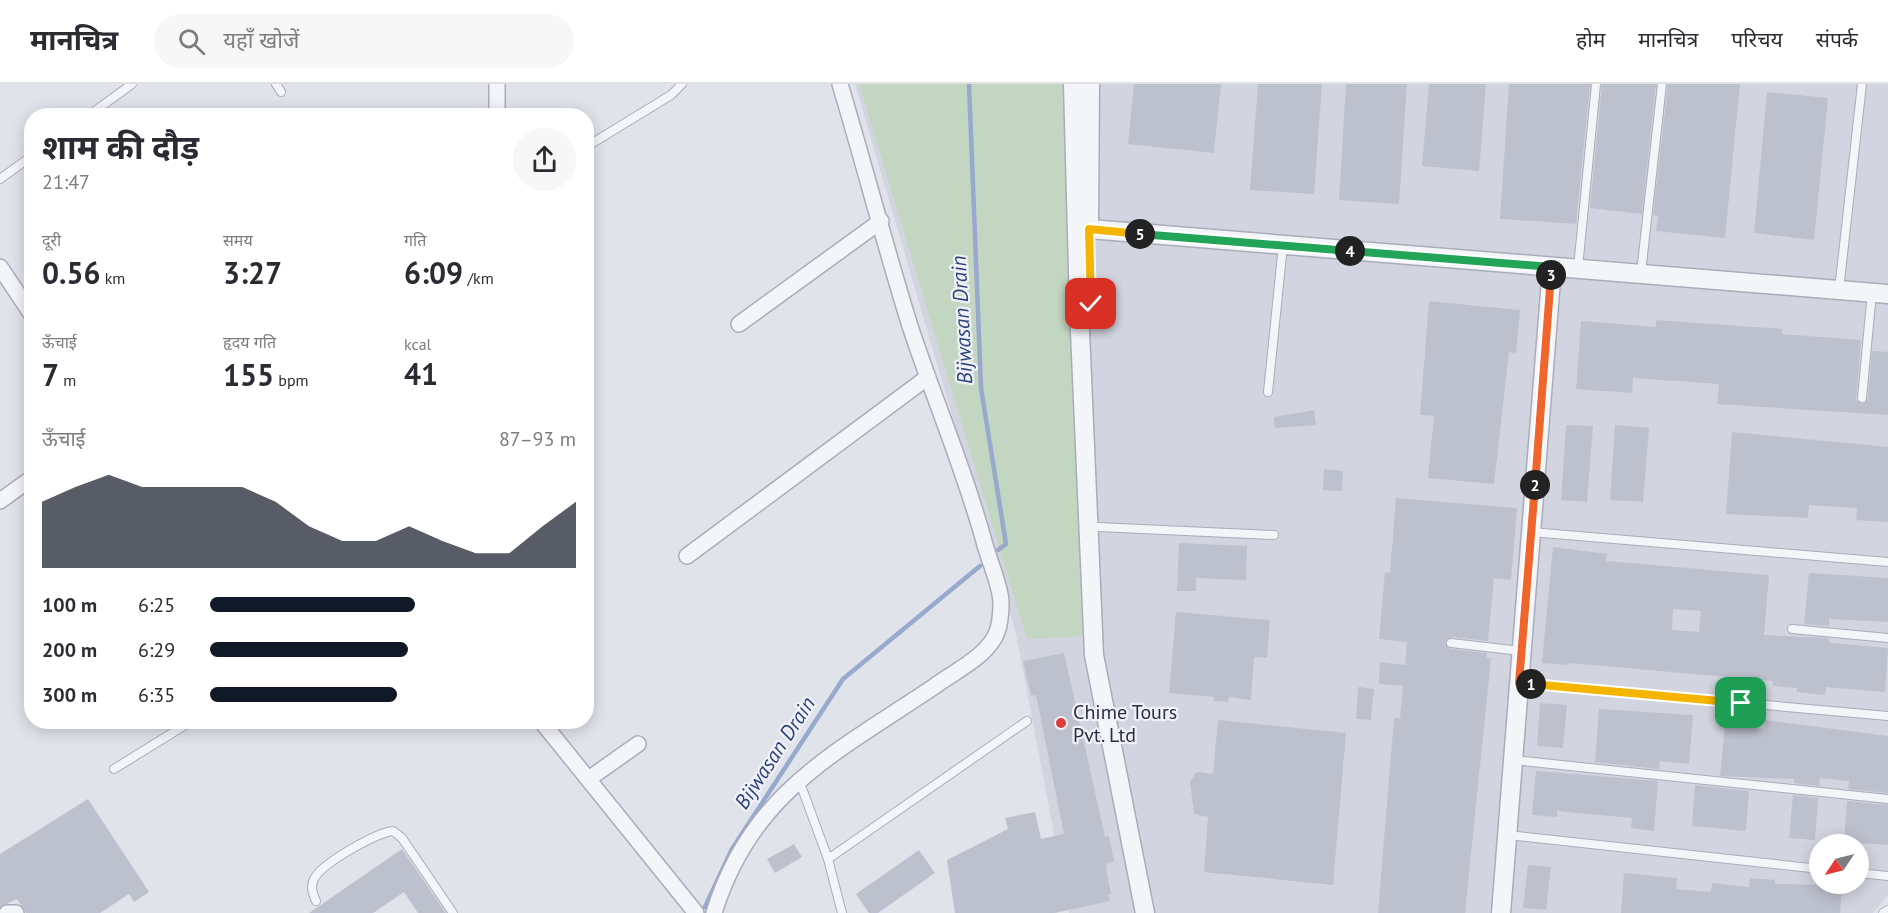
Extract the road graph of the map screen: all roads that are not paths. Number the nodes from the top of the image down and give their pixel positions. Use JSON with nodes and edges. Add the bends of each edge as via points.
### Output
{"nodes":[{"id":1,"x":132,"y":84,"type":"edge"},
{"id":2,"x":276,"y":84,"type":"edge"},
{"id":3,"x":497,"y":84,"type":"edge"},
{"id":4,"x":682,"y":84,"type":"edge"},
{"id":5,"x":840,"y":84,"type":"edge"},
{"id":6,"x":1073,"y":84,"type":"edge"},
{"id":7,"x":1089,"y":84,"type":"edge"},
{"id":8,"x":1596,"y":84,"type":"edge"},
{"id":9,"x":1662,"y":84,"type":"edge"},
{"id":10,"x":1862,"y":84,"type":"edge"},
{"id":11,"x":281,"y":92,"type":"dead end"},
{"id":12,"x":99,"y":108,"type":"edge"},
{"id":13,"x":497,"y":108,"type":"edge"},
{"id":14,"x":594,"y":142,"type":"edge"},
{"id":15,"x":24,"y":162,"type":"edge"},
{"id":16,"x":0,"y":179,"type":"edge"},
{"id":17,"x":881,"y":221,"type":"junction"},
{"id":18,"x":1083,"y":229,"type":"junction"},
{"id":19,"x":1283,"y":245,"type":"junction"},
{"id":20,"x":0,"y":267,"type":"edge"},
{"id":21,"x":1552,"y":267,"type":"junction"},
{"id":22,"x":1578,"y":269,"type":"junction"},
{"id":23,"x":1641,"y":274,"type":"junction"},
{"id":24,"x":1839,"y":290,"type":"junction"},
{"id":25,"x":1880,"y":293,"type":"edge"},
{"id":26,"x":24,"y":303,"type":"edge"},
{"id":27,"x":739,"y":324,"type":"dead end"},
{"id":28,"x":928,"y":377,"type":"junction"},
{"id":29,"x":1268,"y":392,"type":"dead end"},
{"id":30,"x":1862,"y":398,"type":"dead end"},
{"id":31,"x":24,"y":484,"type":"edge"},
{"id":32,"x":0,"y":501,"type":"edge"},
{"id":33,"x":1098,"y":527,"type":"junction"},
{"id":34,"x":1531,"y":532,"type":"junction"},
{"id":35,"x":1274,"y":535,"type":"dead end"},
{"id":36,"x":687,"y":556,"type":"dead end"},
{"id":37,"x":1888,"y":561,"type":"edge"},
{"id":38,"x":1792,"y":629,"type":"dead end"},
{"id":39,"x":1888,"y":638,"type":"edge"},
{"id":40,"x":1450,"y":643,"type":"dead end"},
{"id":41,"x":1522,"y":651,"type":"junction"},
{"id":42,"x":1519,"y":683,"type":"junction"},
{"id":43,"x":1888,"y":716,"type":"edge"},
{"id":44,"x":1027,"y":721,"type":"dead end"},
{"id":45,"x":179,"y":729,"type":"edge"},
{"id":46,"x":548,"y":729,"type":"edge"},
{"id":47,"x":638,"y":744,"type":"dead end"},
{"id":48,"x":1513,"y":760,"type":"junction"},
{"id":49,"x":114,"y":769,"type":"dead end"},
{"id":50,"x":590,"y":778,"type":"junction"},
{"id":51,"x":798,"y":779,"type":"junction"},
{"id":52,"x":1888,"y":799,"type":"edge"},
{"id":53,"x":1508,"y":835,"type":"junction"},
{"id":54,"x":828,"y":859,"type":"junction"},
{"id":55,"x":1809,"y":868,"type":"edge"},
{"id":56,"x":1869,"y":874,"type":"edge"},
{"id":57,"x":1888,"y":876,"type":"edge"},
{"id":58,"x":316,"y":901,"type":"dead end"},
{"id":59,"x":1888,"y":909,"type":"edge"},
{"id":60,"x":7,"y":913,"type":"edge"},
{"id":61,"x":16,"y":913,"type":"edge"},
{"id":62,"x":453,"y":913,"type":"edge"},
{"id":63,"x":696,"y":913,"type":"edge"},
{"id":64,"x":714,"y":913,"type":"edge"},
{"id":65,"x":842,"y":913,"type":"edge"},
{"id":66,"x":1145,"y":913,"type":"edge"},
{"id":67,"x":1156,"y":913,"type":"edge"},
{"id":68,"x":1501,"y":913,"type":"edge"},
{"id":69,"x":1883,"y":913,"type":"edge"}],
"edges":[{"from":1,"to":12,"type":"lane"},
{"from":2,"to":11,"type":"lane"},
{"from":3,"to":13,"type":"street"},
{"from":4,"to":14,"type":"lane","via":[[671,95]]},
{"from":5,"to":17,"type":"street"},
{"from":6,"to":18,"type":"street"},
{"from":7,"to":18,"type":"street"},
{"from":8,"to":22,"type":"lane"},
{"from":9,"to":23,"type":"lane"},
{"from":10,"to":24,"type":"lane"},
{"from":15,"to":16,"type":"lane"},
{"from":17,"to":27,"type":"street"},
{"from":17,"to":28,"type":"street"},
{"from":18,"to":19,"type":"street"},
{"from":18,"to":33,"type":"street"},
{"from":18,"to":66,"type":"street","via":[[1094,655]]},
{"from":19,"to":21,"type":"street"},
{"from":19,"to":29,"type":"lane"},
{"from":20,"to":26,"type":"street"},
{"from":21,"to":22,"type":"street"},
{"from":21,"to":34,"type":"street"},
{"from":22,"to":23,"type":"street"},
{"from":23,"to":24,"type":"street"},
{"from":24,"to":25,"type":"street"},
{"from":25,"to":30,"type":"lane"},
{"from":28,"to":36,"type":"street"},
{"from":28,"to":51,"type":"street","via":[[975,507],[995,578],[1001,601],[998,629],[991,644],[969,662]]},
{"from":31,"to":32,"type":"street"},
{"from":33,"to":35,"type":"lane"},
{"from":33,"to":67,"type":"street","via":[[1106,664]]},
{"from":34,"to":37,"type":"lane"},
{"from":34,"to":41,"type":"street"},
{"from":38,"to":39,"type":"lane"},
{"from":40,"to":41,"type":"lane"},
{"from":41,"to":42,"type":"street"},
{"from":42,"to":43,"type":"lane"},
{"from":42,"to":48,"type":"street"},
{"from":44,"to":54,"type":"lane"},
{"from":45,"to":49,"type":"lane"},
{"from":46,"to":50,"type":"street"},
{"from":47,"to":50,"type":"street"},
{"from":48,"to":52,"type":"lane"},
{"from":48,"to":53,"type":"street"},
{"from":50,"to":63,"type":"street"},
{"from":51,"to":54,"type":"lane"},
{"from":51,"to":64,"type":"street","via":[[743,845],[724,880]]},
{"from":53,"to":55,"type":"lane"},
{"from":53,"to":68,"type":"street"},
{"from":54,"to":65,"type":"lane"},
{"from":56,"to":57,"type":"lane"},
{"from":58,"to":62,"type":"lane","via":[[312,891],[318,873],[381,832],[393,831],[402,838]]},
{"from":59,"to":69,"type":"lane"},
{"from":60,"to":61,"type":"street"}]}
